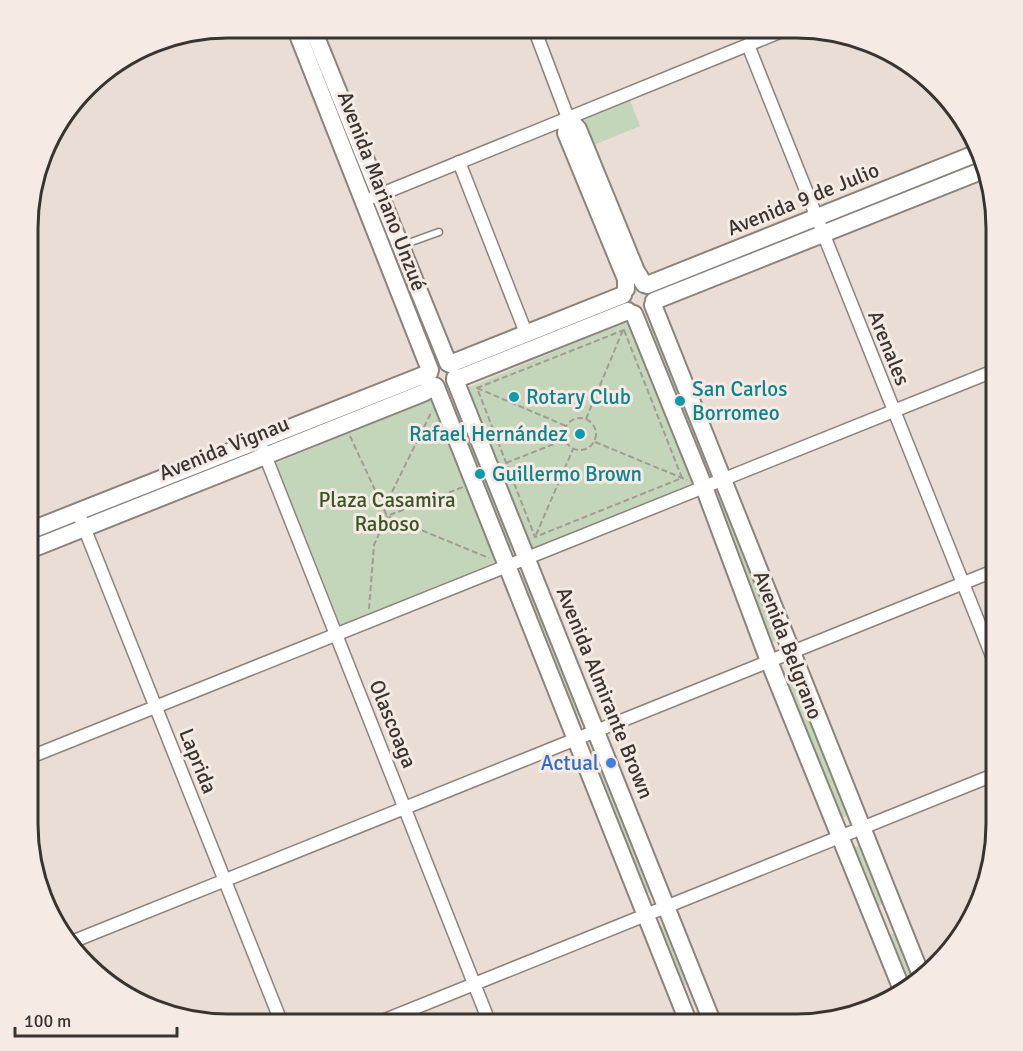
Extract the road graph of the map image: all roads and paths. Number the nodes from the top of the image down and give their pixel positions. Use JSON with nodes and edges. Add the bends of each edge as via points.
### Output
{"nodes":[{"id":1,"x":299,"y":38,"type":"edge"},
{"id":2,"x":316,"y":38,"type":"edge"},
{"id":3,"x":538,"y":38,"type":"edge"},
{"id":4,"x":764,"y":38,"type":"edge"},
{"id":5,"x":748,"y":45,"type":"junction"},
{"id":6,"x":568,"y":118,"type":"junction"},
{"id":7,"x":971,"y":156,"type":"edge"},
{"id":8,"x":459,"y":162,"type":"junction"},
{"id":9,"x":977,"y":173,"type":"edge"},
{"id":10,"x":380,"y":194,"type":"junction"},
{"id":11,"x":362,"y":201,"type":"junction"},
{"id":12,"x":602,"y":206,"type":"junction"},
{"id":13,"x":816,"y":218,"type":"junction"},
{"id":14,"x":439,"y":232,"type":"dead end"},
{"id":15,"x":822,"y":234,"type":"junction"},
{"id":16,"x":401,"y":246,"type":"junction"},
{"id":17,"x":382,"y":253,"type":"junction"},
{"id":18,"x":645,"y":284,"type":"junction"},
{"id":19,"x":624,"y":292,"type":"junction"},
{"id":20,"x":653,"y":303,"type":"junction"},
{"id":21,"x":631,"y":313,"type":"junction"},
{"id":22,"x":624,"y":330,"type":"junction"},
{"id":23,"x":526,"y":333,"type":"junction"},
{"id":24,"x":452,"y":371,"type":"junction"},
{"id":25,"x":985,"y":374,"type":"edge"},
{"id":26,"x":434,"y":383,"type":"junction"},
{"id":27,"x":477,"y":388,"type":"junction"},
{"id":28,"x":893,"y":411,"type":"junction"},
{"id":29,"x":585,"y":419,"type":"junction"},
{"id":30,"x":345,"y":424,"type":"junction"},
{"id":31,"x":566,"y":426,"type":"junction"},
{"id":32,"x":259,"y":440,"type":"junction"},
{"id":33,"x":564,"y":440,"type":"junction"},
{"id":34,"x":595,"y":442,"type":"junction"},
{"id":35,"x":573,"y":449,"type":"junction"},
{"id":36,"x":266,"y":456,"type":"junction"},
{"id":37,"x":506,"y":463,"type":"junction"},
{"id":38,"x":682,"y":478,"type":"junction"},
{"id":39,"x":723,"y":479,"type":"junction"},
{"id":40,"x":474,"y":483,"type":"junction"},
{"id":41,"x":704,"y":487,"type":"junction"},
{"id":42,"x":384,"y":508,"type":"junction"},
{"id":43,"x":78,"y":512,"type":"junction"},
{"id":44,"x":387,"y":516,"type":"junction"},
{"id":45,"x":38,"y":528,"type":"edge"},
{"id":46,"x":84,"y":528,"type":"junction"},
{"id":47,"x":536,"y":537,"type":"junction"},
{"id":48,"x":38,"y":546,"type":"edge"},
{"id":49,"x":526,"y":558,"type":"junction"},
{"id":50,"x":508,"y":566,"type":"junction"},
{"id":51,"x":985,"y":575,"type":"edge"},
{"id":52,"x":963,"y":584,"type":"junction"},
{"id":53,"x":367,"y":622,"type":"junction"},
{"id":54,"x":336,"y":634,"type":"junction"},
{"id":55,"x":985,"y":639,"type":"edge"},
{"id":56,"x":792,"y":652,"type":"junction"},
{"id":57,"x":769,"y":661,"type":"junction"},
{"id":58,"x":155,"y":707,"type":"junction"},
{"id":59,"x":596,"y":731,"type":"junction"},
{"id":60,"x":577,"y":739,"type":"junction"},
{"id":61,"x":38,"y":754,"type":"edge"},
{"id":62,"x":985,"y":778,"type":"edge"},
{"id":63,"x":405,"y":808,"type":"junction"},
{"id":64,"x":862,"y":828,"type":"junction"},
{"id":65,"x":840,"y":837,"type":"junction"},
{"id":66,"x":225,"y":881,"type":"junction"},
{"id":67,"x":666,"y":907,"type":"junction"},
{"id":68,"x":645,"y":915,"type":"junction"},
{"id":69,"x":77,"y":940,"type":"edge"},
{"id":70,"x":918,"y":968,"type":"edge"},
{"id":71,"x":899,"y":982,"type":"edge"},
{"id":72,"x":475,"y":984,"type":"junction"},
{"id":73,"x":278,"y":1013,"type":"edge"},
{"id":74,"x":402,"y":1013,"type":"edge"},
{"id":75,"x":486,"y":1013,"type":"edge"},
{"id":76,"x":685,"y":1013,"type":"edge"},
{"id":77,"x":709,"y":1013,"type":"edge"}],
"edges":[{"from":1,"to":11,"type":"main road","name":"Avenida Mariano Unzué"},
{"from":2,"to":10,"type":"main road","name":"Avenida Mariano Unzué"},
{"from":3,"to":6,"type":"street"},
{"from":4,"to":5,"type":"street"},
{"from":5,"to":6,"type":"street"},
{"from":5,"to":13,"type":"street","name":"Arenales"},
{"from":6,"to":8,"type":"street"},
{"from":6,"to":12,"type":"main road","via":[[578,129]]},
{"from":7,"to":13,"type":"main road","name":"Avenida 9 de Julio"},
{"from":8,"to":10,"type":"street"},
{"from":8,"to":23,"type":"street"},
{"from":9,"to":15,"type":"main road","name":"Avenida 9 de Julio"},
{"from":10,"to":11,"type":"street"},
{"from":10,"to":16,"type":"main road","name":"Avenida Mariano Unzué"},
{"from":11,"to":17,"type":"main road","name":"Avenida Mariano Unzué"},
{"from":12,"to":18,"type":"main road"},
{"from":12,"to":19,"type":"main road","via":[[626,279]]},
{"from":13,"to":15,"type":"street","name":"Arenales"},
{"from":13,"to":18,"type":"main road","name":"Avenida 9 de Julio"},
{"from":14,"to":16,"type":"lane"},
{"from":15,"to":20,"type":"main road","name":"Avenida 9 de Julio"},
{"from":15,"to":28,"type":"street","name":"Arenales"},
{"from":16,"to":17,"type":"lane"},
{"from":16,"to":24,"type":"main road","name":"Avenida Mariano Unzué"},
{"from":17,"to":26,"type":"main road","name":"Avenida Mariano Unzué"},
{"from":18,"to":19,"type":"main road","via":[[632,284]]},
{"from":18,"to":20,"type":"main road","via":[[653,293]]},
{"from":19,"to":21,"type":"main road","via":[[623,304]]},
{"from":19,"to":23,"type":"main road"},
{"from":20,"to":21,"type":"main road","via":[[643,314]]},
{"from":20,"to":39,"type":"main road","name":"Avenida Belgrano"},
{"from":21,"to":24,"type":"main road","via":[[462,377]]},
{"from":21,"to":41,"type":"main road","name":"Avenida Belgrano"},
{"from":22,"to":27,"type":"path"},
{"from":22,"to":29,"type":"path"},
{"from":22,"to":38,"type":"path"},
{"from":23,"to":24,"type":"main road"},
{"from":24,"to":26,"type":"main road","via":[[445,388]]},
{"from":24,"to":26,"type":"main road","via":[[437,363]]},
{"from":24,"to":49,"type":"main road","name":"Avenida Almirante Brown"},
{"from":25,"to":28,"type":"street"},
{"from":26,"to":30,"type":"main road","name":"Avenida Vignau","via":[[423,393]]},
{"from":26,"to":32,"type":"main road","name":"Avenida Vignau"},
{"from":26,"to":40,"type":"main road","name":"Avenida Almirante Brown"},
{"from":26,"to":42,"type":"path"},
{"from":27,"to":31,"type":"path"},
{"from":27,"to":37,"type":"path"},
{"from":28,"to":39,"type":"street"},
{"from":28,"to":52,"type":"street","name":"Arenales"},
{"from":29,"to":31,"type":"path","via":[[574,419]]},
{"from":29,"to":34,"type":"path","via":[[596,431]]},
{"from":30,"to":36,"type":"main road","name":"Avenida Vignau"},
{"from":30,"to":42,"type":"path"},
{"from":31,"to":33,"type":"path"},
{"from":32,"to":36,"type":"street","name":"Olascoaga"},
{"from":32,"to":43,"type":"main road","name":"Avenida Vignau"},
{"from":33,"to":35,"type":"path"},
{"from":33,"to":37,"type":"path"},
{"from":34,"to":35,"type":"path","via":[[583,451]]},
{"from":34,"to":38,"type":"path"},
{"from":35,"to":47,"type":"path"},
{"from":36,"to":46,"type":"main road","name":"Avenida Vignau"},
{"from":36,"to":54,"type":"street","name":"Olascoaga"},
{"from":37,"to":47,"type":"path"},
{"from":38,"to":41,"type":"path"},
{"from":38,"to":47,"type":"path"},
{"from":39,"to":41,"type":"street"},
{"from":39,"to":56,"type":"main road","name":"Avenida Belgrano"},
{"from":40,"to":44,"type":"path"},
{"from":40,"to":50,"type":"main road","name":"Avenida Almirante Brown"},
{"from":41,"to":49,"type":"street"},
{"from":41,"to":57,"type":"main road","name":"Avenida Belgrano"},
{"from":42,"to":44,"type":"path"},
{"from":43,"to":45,"type":"main road","name":"Avenida Vignau"},
{"from":43,"to":46,"type":"street","name":"Laprida"},
{"from":44,"to":50,"type":"path"},
{"from":44,"to":53,"type":"path","via":[[374,545]]},
{"from":46,"to":48,"type":"main road","name":"Avenida Vignau"},
{"from":46,"to":58,"type":"street","name":"Laprida"},
{"from":49,"to":50,"type":"street"},
{"from":49,"to":59,"type":"main road","name":"Avenida Almirante Brown"},
{"from":50,"to":53,"type":"street"},
{"from":50,"to":60,"type":"main road","name":"Avenida Almirante Brown"},
{"from":51,"to":52,"type":"street"},
{"from":52,"to":55,"type":"street","name":"Arenales"},
{"from":52,"to":56,"type":"street"},
{"from":53,"to":54,"type":"street"},
{"from":54,"to":58,"type":"street"},
{"from":54,"to":63,"type":"street","name":"Olascoaga"},
{"from":56,"to":57,"type":"street"},
{"from":56,"to":64,"type":"main road","name":"Avenida Belgrano"},
{"from":57,"to":59,"type":"street"},
{"from":57,"to":65,"type":"main road","name":"Avenida Belgrano"},
{"from":58,"to":61,"type":"street"},
{"from":58,"to":66,"type":"street","name":"Laprida"},
{"from":59,"to":60,"type":"street"},
{"from":59,"to":67,"type":"main road","name":"Avenida Almirante Brown"},
{"from":60,"to":63,"type":"street"},
{"from":60,"to":68,"type":"main road","name":"Avenida Almirante Brown"},
{"from":62,"to":64,"type":"street"},
{"from":63,"to":66,"type":"street"},
{"from":63,"to":72,"type":"street","name":"Olascoaga"},
{"from":64,"to":65,"type":"street"},
{"from":64,"to":70,"type":"main road","name":"Avenida Belgrano"},
{"from":65,"to":67,"type":"street"},
{"from":65,"to":71,"type":"main road","name":"Avenida Belgrano"},
{"from":66,"to":69,"type":"street"},
{"from":66,"to":73,"type":"street","name":"Laprida"},
{"from":67,"to":68,"type":"street"},
{"from":67,"to":77,"type":"main road","name":"Avenida Almirante Brown"},
{"from":68,"to":72,"type":"street"},
{"from":68,"to":76,"type":"main road","name":"Avenida Almirante Brown"},
{"from":72,"to":74,"type":"street"},
{"from":72,"to":75,"type":"street","name":"Olascoaga"}]}
